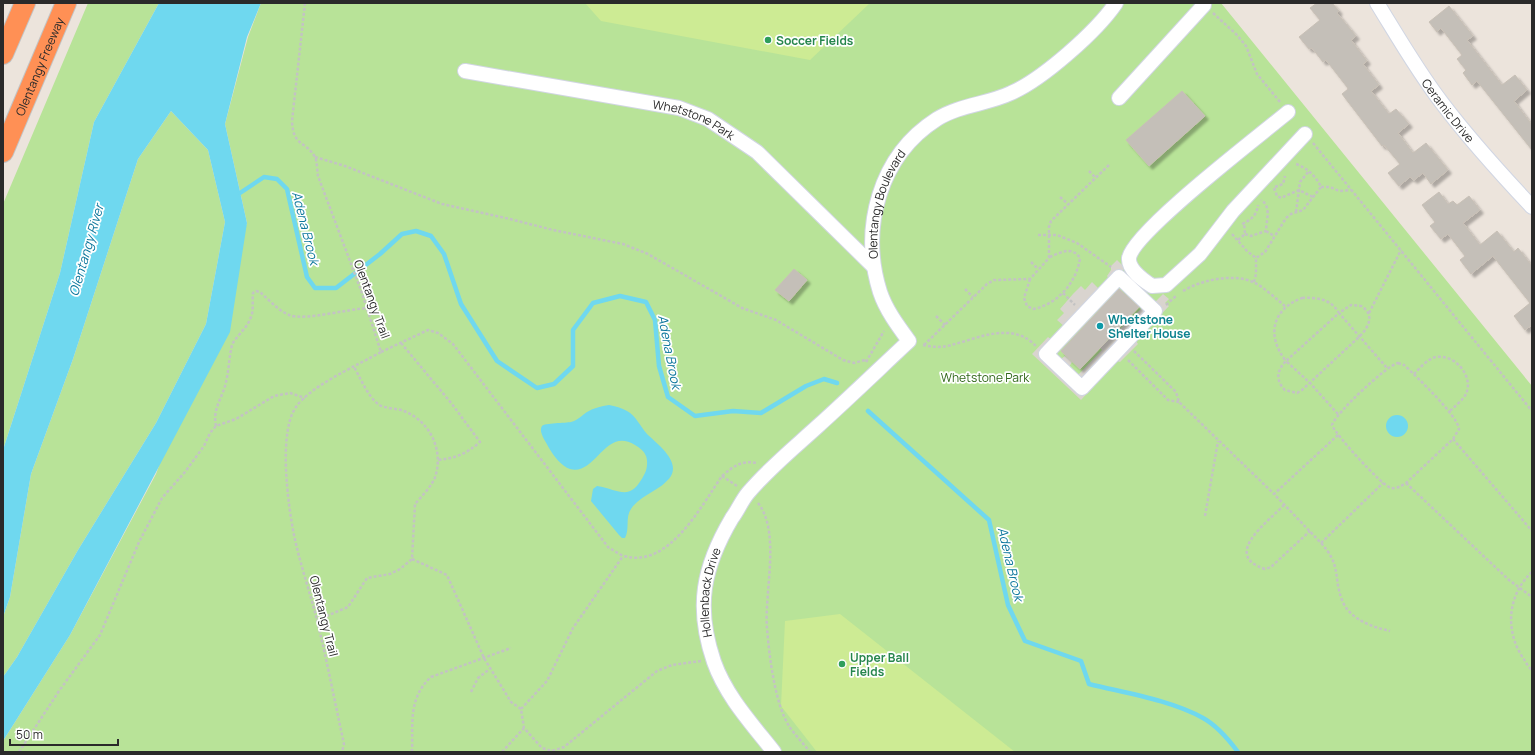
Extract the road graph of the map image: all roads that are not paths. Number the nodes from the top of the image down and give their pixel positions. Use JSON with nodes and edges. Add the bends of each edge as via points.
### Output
{"nodes":[{"id":1,"x":25,"y":3,"type":"edge"},
{"id":2,"x":66,"y":3,"type":"edge"},
{"id":3,"x":1116,"y":3,"type":"edge"},
{"id":4,"x":1377,"y":3,"type":"edge"},
{"id":5,"x":1203,"y":4,"type":"edge"},
{"id":6,"x":3,"y":54,"type":"edge"},
{"id":7,"x":465,"y":71,"type":"dead end"},
{"id":8,"x":1119,"y":98,"type":"dead end"},
{"id":9,"x":1288,"y":112,"type":"road end"},
{"id":10,"x":1305,"y":134,"type":"road end"},
{"id":11,"x":3,"y":152,"type":"edge"},
{"id":12,"x":1532,"y":208,"type":"edge"},
{"id":13,"x":873,"y":266,"type":"junction"},
{"id":14,"x":1121,"y":346,"type":"joint"},
{"id":15,"x":748,"y":493,"type":"joint"},
{"id":16,"x":774,"y":752,"type":"edge"}],
"edges":[{"from":1,"to":6,"type":"highway"},
{"from":2,"to":11,"type":"highway","name":"Olentangy Freeway"},
{"from":3,"to":13,"type":"street","name":"Olentangy Boulevard","via":[[1056,64],[1013,92],[938,118],[902,151],[879,194],[871,242]]},
{"from":4,"to":12,"type":"street","name":"Ceramic Drive","via":[[1441,102],[1480,151]]},
{"from":5,"to":8,"type":"street"},
{"from":7,"to":13,"type":"street","name":"Whetstone Park","via":[[679,108],[708,119],[757,152]]},
{"from":9,"to":10,"type":"street","via":[[1151,228],[1133,248],[1129,261],[1133,269],[1152,286],[1166,285],[1200,254],[1238,206]]},
{"from":13,"to":15,"type":"street","name":"Olentangy Boulevard","via":[[880,293],[892,318],[909,341]]},
{"from":14,"to":14,"type":"street","via":[[1155,310],[1119,277],[1046,354],[1082,388]]},
{"from":15,"to":16,"type":"street","name":"Hollenback Drive","via":[[722,535],[708,568],[704,618],[713,658],[734,700]]}]}
